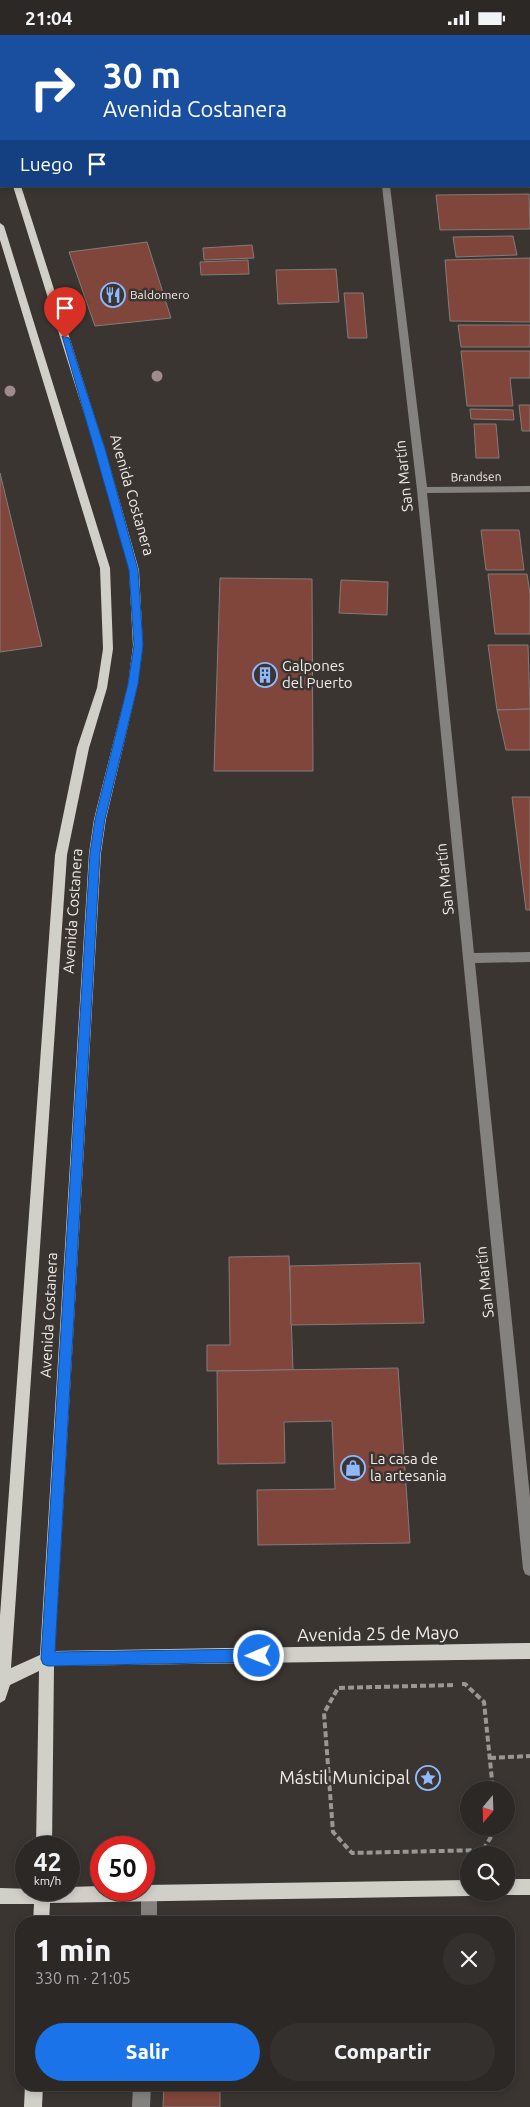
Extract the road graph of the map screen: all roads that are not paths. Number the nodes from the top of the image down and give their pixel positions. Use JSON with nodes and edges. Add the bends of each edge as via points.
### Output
{"nodes":[{"id":1,"x":17,"y":187,"type":"edge"},
{"id":2,"x":386,"y":187,"type":"edge"},
{"id":3,"x":0,"y":225,"type":"edge"},
{"id":4,"x":530,"y":489,"type":"edge"},
{"id":5,"x":422,"y":490,"type":"junction"},
{"id":6,"x":530,"y":957,"type":"edge"},
{"id":7,"x":469,"y":958,"type":"junction"},
{"id":8,"x":530,"y":1569,"type":"edge"},
{"id":9,"x":530,"y":1651,"type":"edge"},
{"id":10,"x":48,"y":1659,"type":"junction"},
{"id":11,"x":2,"y":1687,"type":"edge"},
{"id":12,"x":44,"y":1836,"type":"edge"},
{"id":13,"x":515,"y":1887,"type":"edge"},
{"id":14,"x":530,"y":1887,"type":"edge"},
{"id":15,"x":460,"y":1888,"type":"edge"},
{"id":16,"x":155,"y":1893,"type":"edge"},
{"id":17,"x":15,"y":1896,"type":"edge"},
{"id":18,"x":0,"y":1897,"type":"edge"},
{"id":19,"x":43,"y":1901,"type":"edge"},
{"id":20,"x":148,"y":1901,"type":"edge"},
{"id":21,"x":42,"y":1916,"type":"edge"},
{"id":22,"x":149,"y":1916,"type":"edge"},
{"id":23,"x":34,"y":2091,"type":"edge"},
{"id":24,"x":142,"y":2091,"type":"edge"},
{"id":25,"x":33,"y":2107,"type":"edge"},
{"id":26,"x":141,"y":2107,"type":"edge"}],
"edges":[{"from":1,"to":10,"type":"main road","name":"Avenida Costanera","via":[[101,452],[131,561],[138,645],[133,684],[100,819],[95,853]]},
{"from":2,"to":5,"type":"street","name":"San Martín"},
{"from":3,"to":11,"type":"main road","name":"Avenida Costanera","via":[[105,567],[108,649],[102,688],[83,748],[61,855]]},
{"from":4,"to":5,"type":"street","name":"Brandsen"},
{"from":5,"to":7,"type":"street","name":"San Martín"},
{"from":6,"to":7,"type":"street"},
{"from":7,"to":8,"type":"street","name":"San Martín"},
{"from":9,"to":10,"type":"main road","name":"Avenida 25 de Mayo"},
{"from":10,"to":11,"type":"main road","name":"Avenida Costanera"},
{"from":10,"to":12,"type":"main road","name":"Avenida Costanera"},
{"from":13,"to":14,"type":"main road"},
{"from":15,"to":16,"type":"main road"},
{"from":17,"to":18,"type":"main road"},
{"from":19,"to":21,"type":"main road"},
{"from":20,"to":22,"type":"street"},
{"from":23,"to":25,"type":"main road"},
{"from":24,"to":26,"type":"street"}]}
